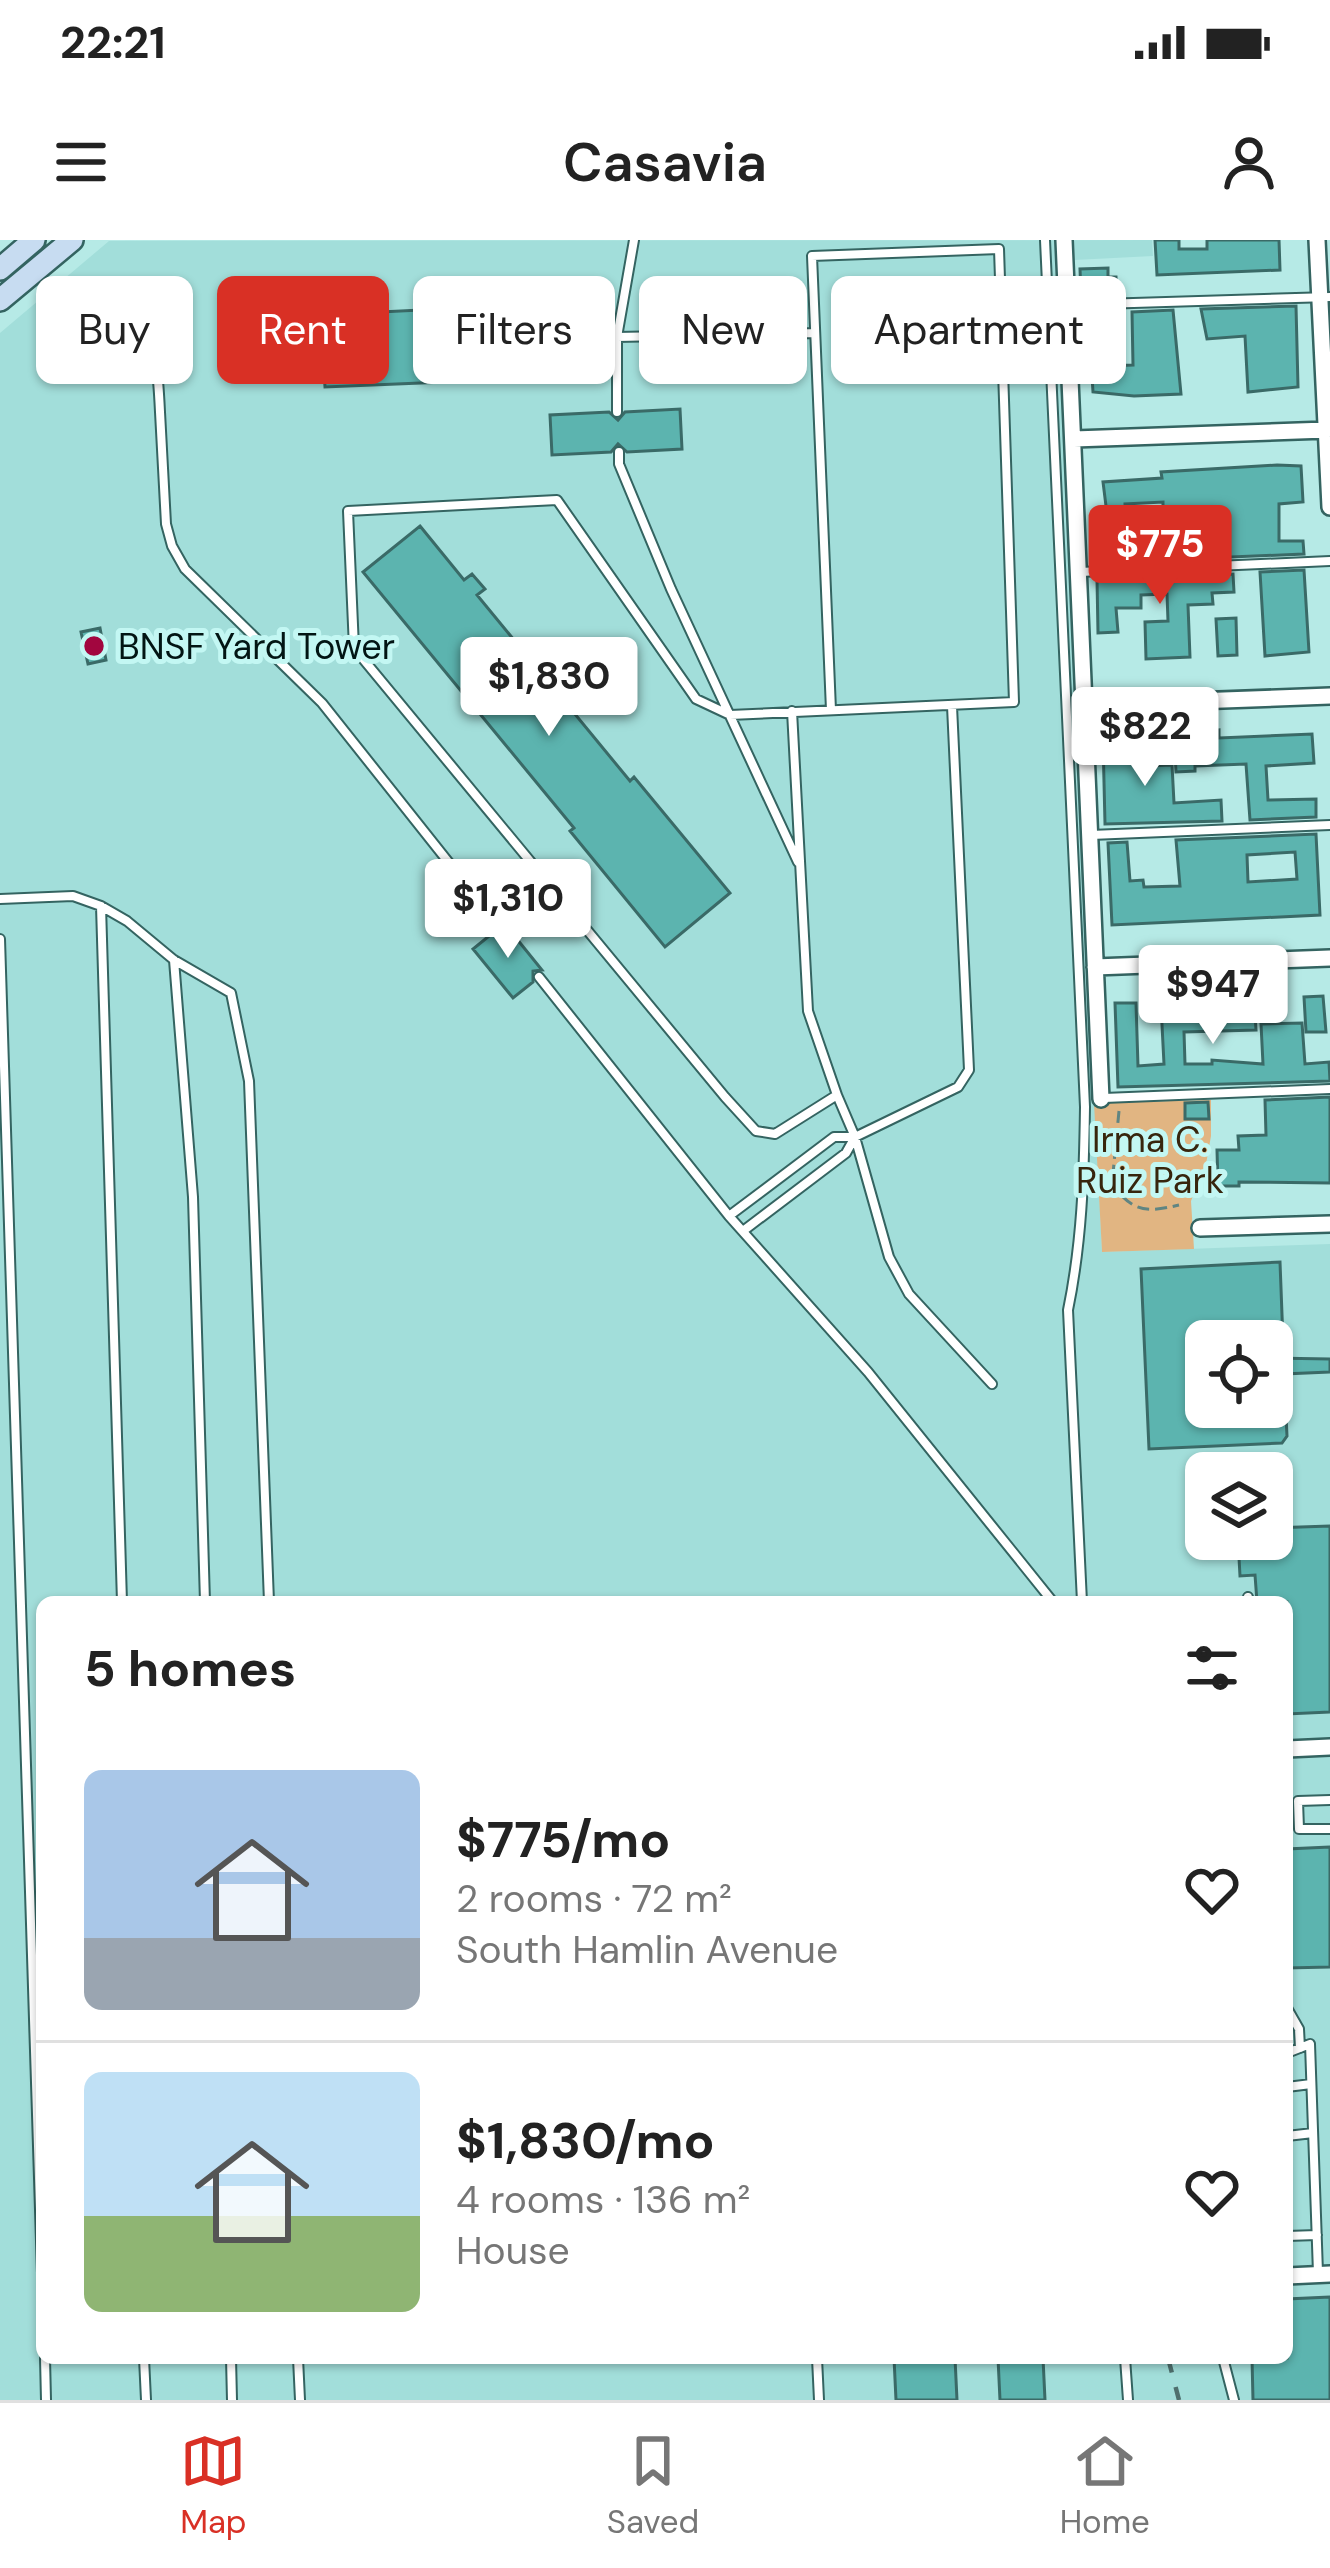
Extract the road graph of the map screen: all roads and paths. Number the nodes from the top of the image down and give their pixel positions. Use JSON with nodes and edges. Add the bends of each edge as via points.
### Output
{"nodes":[{"id":1,"x":34,"y":240,"type":"edge"},
{"id":2,"x":71,"y":240,"type":"edge"},
{"id":3,"x":634,"y":240,"type":"edge"},
{"id":4,"x":1045,"y":240,"type":"edge"},
{"id":5,"x":1064,"y":240,"type":"edge"},
{"id":6,"x":1317,"y":240,"type":"edge"},
{"id":7,"x":0,"y":269,"type":"edge"},
{"id":8,"x":1066,"y":276,"type":"edge"},
{"id":9,"x":1325,"y":297,"type":"edge"},
{"id":10,"x":0,"y":300,"type":"edge"},
{"id":11,"x":1126,"y":303,"type":"edge"},
{"id":12,"x":815,"y":333,"type":"junction"},
{"id":13,"x":617,"y":337,"type":"junction"},
{"id":14,"x":159,"y":384,"type":"edge"},
{"id":15,"x":1072,"y":384,"type":"edge"},
{"id":16,"x":617,"y":412,"type":"dead end"},
{"id":17,"x":1326,"y":430,"type":"junction"},
{"id":18,"x":1074,"y":439,"type":"junction"},
{"id":19,"x":619,"y":452,"type":"dead end"},
{"id":20,"x":1330,"y":507,"type":"edge"},
{"id":21,"x":1330,"y":561,"type":"edge"},
{"id":22,"x":1080,"y":572,"type":"junction"},
{"id":23,"x":1330,"y":696,"type":"edge"},
{"id":24,"x":1085,"y":705,"type":"junction"},
{"id":25,"x":952,"y":706,"type":"junction"},
{"id":26,"x":831,"y":710,"type":"junction"},
{"id":27,"x":792,"y":711,"type":"junction"},
{"id":28,"x":730,"y":715,"type":"junction"},
{"id":29,"x":1330,"y":825,"type":"edge"},
{"id":30,"x":1090,"y":836,"type":"junction"},
{"id":31,"x":801,"y":868,"type":"junction"},
{"id":32,"x":0,"y":898,"type":"edge"},
{"id":33,"x":101,"y":906,"type":"junction"},
{"id":34,"x":500,"y":927,"type":"dead end"},
{"id":35,"x":0,"y":939,"type":"edge"},
{"id":36,"x":1330,"y":958,"type":"edge"},
{"id":37,"x":174,"y":960,"type":"junction"},
{"id":38,"x":1095,"y":967,"type":"junction"},
{"id":39,"x":539,"y":977,"type":"dead end"},
{"id":40,"x":1330,"y":1089,"type":"edge"},
{"id":41,"x":837,"y":1095,"type":"junction"},
{"id":42,"x":1110,"y":1098,"type":"junction"},
{"id":43,"x":854,"y":1137,"type":"junction"},
{"id":44,"x":1179,"y":1205,"type":"dead end"},
{"id":45,"x":729,"y":1216,"type":"junction"},
{"id":46,"x":1330,"y":1224,"type":"edge"},
{"id":47,"x":1200,"y":1228,"type":"dead end"},
{"id":48,"x":743,"y":1231,"type":"junction"},
{"id":49,"x":992,"y":1384,"type":"dead end"},
{"id":50,"x":122,"y":1596,"type":"edge"},
{"id":51,"x":206,"y":1596,"type":"edge"},
{"id":52,"x":268,"y":1596,"type":"edge"},
{"id":53,"x":1048,"y":1596,"type":"edge"},
{"id":54,"x":1082,"y":1596,"type":"edge"},
{"id":55,"x":1330,"y":1747,"type":"edge"},
{"id":56,"x":1293,"y":1749,"type":"edge"},
{"id":57,"x":1330,"y":1800,"type":"edge"},
{"id":58,"x":1330,"y":1828,"type":"edge"},
{"id":59,"x":1293,"y":2018,"type":"edge"},
{"id":60,"x":1300,"y":2048,"type":"junction"},
{"id":61,"x":1293,"y":2051,"type":"edge"},
{"id":62,"x":36,"y":2082,"type":"edge"},
{"id":63,"x":1311,"y":2084,"type":"junction"},
{"id":64,"x":1293,"y":2086,"type":"edge"},
{"id":65,"x":1313,"y":2133,"type":"junction"},
{"id":66,"x":1293,"y":2135,"type":"edge"},
{"id":67,"x":1317,"y":2235,"type":"junction"},
{"id":68,"x":1293,"y":2236,"type":"edge"},
{"id":69,"x":1324,"y":2274,"type":"edge"},
{"id":70,"x":1293,"y":2276,"type":"edge"},
{"id":71,"x":45,"y":2364,"type":"edge"},
{"id":72,"x":144,"y":2364,"type":"edge"},
{"id":73,"x":231,"y":2364,"type":"edge"},
{"id":74,"x":298,"y":2364,"type":"edge"},
{"id":75,"x":817,"y":2364,"type":"edge"},
{"id":76,"x":1125,"y":2364,"type":"edge"},
{"id":77,"x":1225,"y":2364,"type":"edge"},
{"id":78,"x":46,"y":2400,"type":"edge"},
{"id":79,"x":146,"y":2400,"type":"edge"},
{"id":80,"x":232,"y":2400,"type":"edge"},
{"id":81,"x":299,"y":2400,"type":"edge"},
{"id":82,"x":819,"y":2400,"type":"edge"},
{"id":83,"x":1128,"y":2400,"type":"edge"},
{"id":84,"x":1234,"y":2400,"type":"edge"}],
"edges":[{"from":1,"to":7,"type":"main road"},
{"from":2,"to":10,"type":"main road"},
{"from":3,"to":13,"type":"lane"},
{"from":4,"to":54,"type":"lane","via":[[1084,1107],[1084,1193],[1068,1310]]},
{"from":5,"to":8,"type":"street"},
{"from":6,"to":9,"type":"street"},
{"from":9,"to":11,"type":"lane"},
{"from":9,"to":17,"type":"street"},
{"from":12,"to":13,"type":"lane"},
{"from":12,"to":25,"type":"lane","via":[[812,256],[999,249],[1014,702]]},
{"from":12,"to":26,"type":"lane"},
{"from":13,"to":16,"type":"lane"},
{"from":14,"to":34,"type":"lane","via":[[166,524],[184,569],[322,703]]},
{"from":15,"to":18,"type":"street"},
{"from":17,"to":18,"type":"street"},
{"from":17,"to":20,"type":"street"},
{"from":18,"to":22,"type":"street"},
{"from":19,"to":28,"type":"lane","via":[[650,541]]},
{"from":21,"to":22,"type":"lane"},
{"from":22,"to":24,"type":"street"},
{"from":23,"to":24,"type":"street"},
{"from":24,"to":30,"type":"street"},
{"from":25,"to":26,"type":"lane"},
{"from":25,"to":43,"type":"lane","via":[[969,1070],[958,1087]]},
{"from":26,"to":27,"type":"lane"},
{"from":27,"to":28,"type":"lane"},
{"from":27,"to":31,"type":"lane"},
{"from":28,"to":31,"type":"lane"},
{"from":28,"to":41,"type":"lane","via":[[696,699],[556,500],[348,511],[354,648],[725,1097],[756,1131],[775,1134]]},
{"from":29,"to":30,"type":"lane"},
{"from":30,"to":38,"type":"street"},
{"from":31,"to":41,"type":"lane","via":[[808,1011]]},
{"from":32,"to":33,"type":"lane","via":[[73,896]]},
{"from":33,"to":37,"type":"lane"},
{"from":33,"to":50,"type":"lane"},
{"from":35,"to":62,"type":"lane"},
{"from":36,"to":38,"type":"street"},
{"from":37,"to":51,"type":"lane","via":[[193,1197]]},
{"from":37,"to":52,"type":"lane","via":[[231,993],[249,1081]]},
{"from":38,"to":42,"type":"street"},
{"from":39,"to":45,"type":"lane"},
{"from":40,"to":42,"type":"lane"},
{"from":41,"to":43,"type":"lane"},
{"from":42,"to":44,"type":"path","via":[[1112,1184],[1127,1204],[1152,1211]]},
{"from":43,"to":45,"type":"lane","via":[[834,1137]]},
{"from":43,"to":48,"type":"lane","via":[[846,1153]]},
{"from":43,"to":49,"type":"lane","via":[[889,1257],[909,1294]]},
{"from":45,"to":48,"type":"lane"},
{"from":46,"to":47,"type":"street"},
{"from":48,"to":53,"type":"lane"},
{"from":55,"to":56,"type":"street"},
{"from":57,"to":58,"type":"lane","via":[[1298,1801],[1299,1829]]},
{"from":59,"to":60,"type":"lane"},
{"from":60,"to":61,"type":"lane"},
{"from":60,"to":63,"type":"lane","via":[[1310,2044]]},
{"from":63,"to":64,"type":"lane"},
{"from":63,"to":65,"type":"lane"},
{"from":65,"to":66,"type":"lane"},
{"from":65,"to":67,"type":"lane"},
{"from":67,"to":68,"type":"lane"},
{"from":67,"to":69,"type":"lane"},
{"from":69,"to":70,"type":"street"},
{"from":71,"to":78,"type":"lane"},
{"from":72,"to":79,"type":"lane"},
{"from":73,"to":80,"type":"lane"},
{"from":74,"to":81,"type":"lane"},
{"from":75,"to":82,"type":"lane"},
{"from":76,"to":83,"type":"lane"},
{"from":77,"to":84,"type":"lane"}]}
